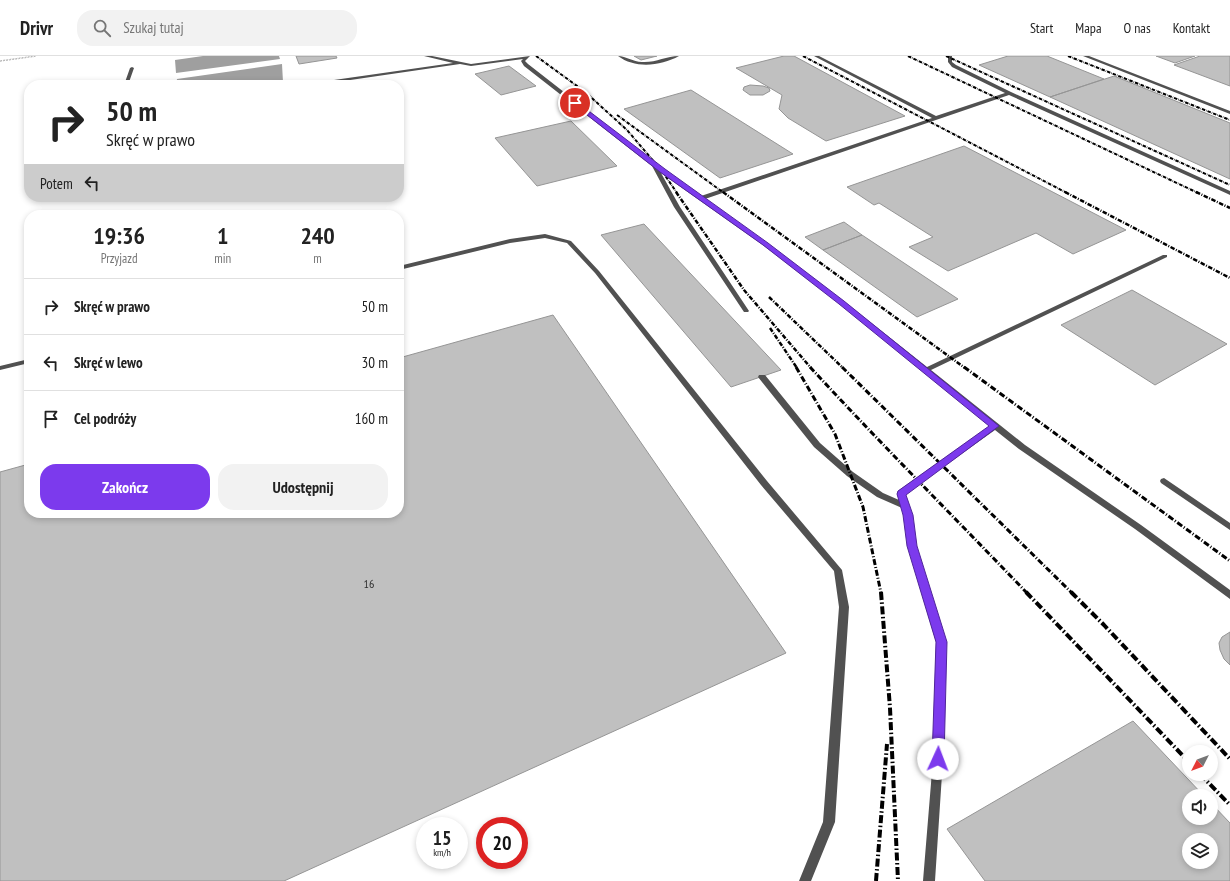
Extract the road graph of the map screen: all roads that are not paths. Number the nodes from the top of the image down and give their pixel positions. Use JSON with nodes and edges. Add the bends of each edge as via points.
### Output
{"nodes":[{"id":1,"x":429,"y":56,"type":"edge"},
{"id":2,"x":527,"y":56,"type":"edge"},
{"id":3,"x":620,"y":56,"type":"edge"},
{"id":4,"x":677,"y":56,"type":"edge"},
{"id":5,"x":816,"y":56,"type":"edge"},
{"id":6,"x":950,"y":56,"type":"edge"},
{"id":7,"x":1086,"y":56,"type":"edge"},
{"id":8,"x":460,"y":63,"type":"junction"},
{"id":9,"x":132,"y":68,"type":"dead end"},
{"id":10,"x":128,"y":80,"type":"edge"},
{"id":11,"x":341,"y":80,"type":"edge"},
{"id":12,"x":1009,"y":93,"type":"junction"},
{"id":13,"x":1230,"y":113,"type":"edge"},
{"id":14,"x":936,"y":118,"type":"junction"},
{"id":15,"x":653,"y":164,"type":"junction"},
{"id":16,"x":1230,"y":193,"type":"edge"},
{"id":17,"x":701,"y":198,"type":"junction"},
{"id":18,"x":1165,"y":256,"type":"dead end"},
{"id":19,"x":404,"y":267,"type":"edge"},
{"id":20,"x":746,"y":311,"type":"dead end"},
{"id":21,"x":24,"y":362,"type":"edge"},
{"id":22,"x":0,"y":368,"type":"edge"},
{"id":23,"x":926,"y":370,"type":"junction"},
{"id":24,"x":762,"y":377,"type":"dead end"},
{"id":25,"x":995,"y":426,"type":"junction"},
{"id":26,"x":1164,"y":481,"type":"dead end"},
{"id":27,"x":905,"y":506,"type":"junction"},
{"id":28,"x":1230,"y":528,"type":"edge"},
{"id":29,"x":1230,"y":595,"type":"edge"},
{"id":30,"x":805,"y":881,"type":"edge"},
{"id":31,"x":929,"y":881,"type":"edge"}],
"edges":[{"from":1,"to":8,"type":"lane"},
{"from":2,"to":8,"type":"lane","via":[[481,65]]},
{"from":2,"to":15,"type":"lane","via":[[523,61],[526,65]]},
{"from":3,"to":4,"type":"lane","via":[[641,64]]},
{"from":5,"to":14,"type":"lane"},
{"from":6,"to":12,"type":"lane","via":[[950,62],[954,66]]},
{"from":7,"to":13,"type":"lane"},
{"from":8,"to":11,"type":"lane"},
{"from":9,"to":10,"type":"lane"},
{"from":12,"to":14,"type":"lane"},
{"from":12,"to":16,"type":"lane"},
{"from":14,"to":17,"type":"lane"},
{"from":15,"to":17,"type":"lane"},
{"from":15,"to":20,"type":"lane","via":[[677,207]]},
{"from":17,"to":23,"type":"lane","via":[[765,244]]},
{"from":18,"to":23,"type":"lane"},
{"from":19,"to":30,"type":"lane","via":[[510,240],[545,236],[569,242],[597,272],[764,482],[838,570],[844,607],[829,822]]},
{"from":21,"to":22,"type":"lane"},
{"from":23,"to":25,"type":"lane"},
{"from":24,"to":27,"type":"lane","via":[[828,455],[880,495]]},
{"from":25,"to":27,"type":"lane","via":[[901,494]]},
{"from":25,"to":29,"type":"lane"},
{"from":26,"to":28,"type":"lane"},
{"from":27,"to":31,"type":"lane","via":[[912,546],[941,642],[938,759]]}]}
